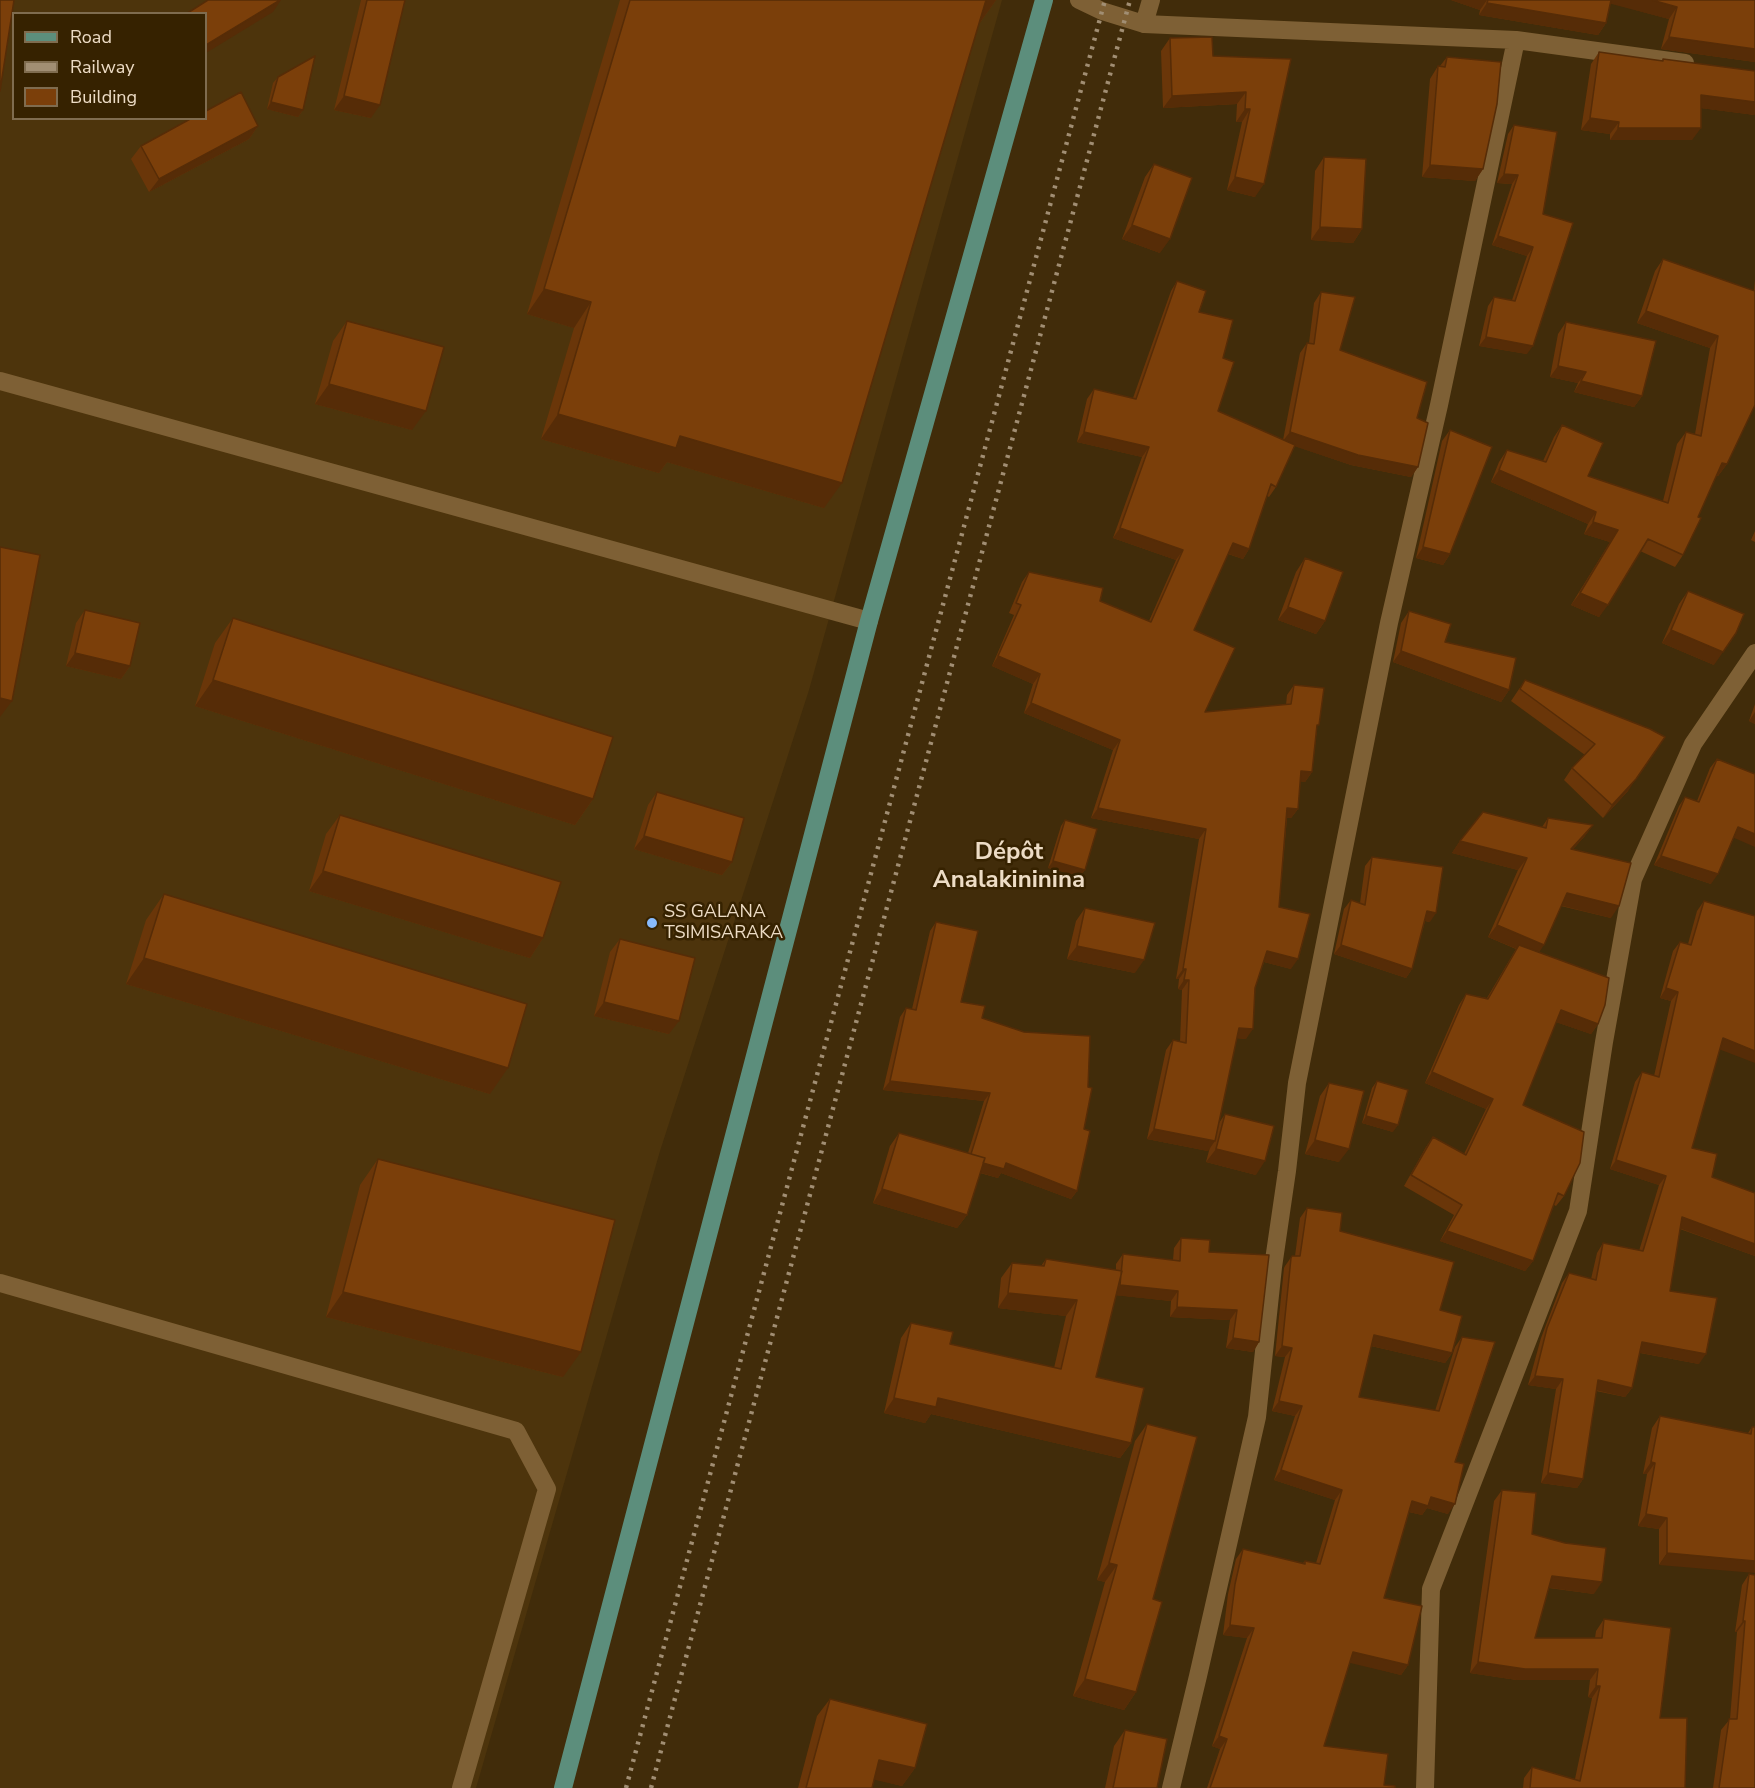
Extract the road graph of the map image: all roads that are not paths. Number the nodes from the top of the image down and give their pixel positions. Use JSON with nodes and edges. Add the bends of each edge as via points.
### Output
{"nodes":[{"id":1,"x":1044,"y":0,"type":"edge"},
{"id":2,"x":1079,"y":0,"type":"edge"},
{"id":3,"x":1151,"y":0,"type":"edge"},
{"id":4,"x":1144,"y":24,"type":"junction"},
{"id":5,"x":1516,"y":40,"type":"junction"},
{"id":6,"x":1698,"y":65,"type":"edge"},
{"id":7,"x":0,"y":381,"type":"edge"},
{"id":8,"x":869,"y":621,"type":"junction"},
{"id":9,"x":1755,"y":653,"type":"edge"},
{"id":10,"x":0,"y":1283,"type":"edge"},
{"id":11,"x":461,"y":1788,"type":"edge"},
{"id":12,"x":563,"y":1788,"type":"edge"},
{"id":13,"x":1171,"y":1788,"type":"edge"},
{"id":14,"x":1425,"y":1788,"type":"edge"}],
"edges":[{"from":1,"to":8,"type":"main road"},
{"from":2,"to":4,"type":"street"},
{"from":3,"to":4,"type":"street"},
{"from":4,"to":5,"type":"street"},
{"from":5,"to":6,"type":"street"},
{"from":5,"to":13,"type":"street","via":[[1389,623],[1299,1072],[1257,1417]]},
{"from":7,"to":8,"type":"street"},
{"from":8,"to":12,"type":"main road"},
{"from":9,"to":14,"type":"street","via":[[1693,744],[1633,879],[1578,1211],[1431,1589]]},
{"from":10,"to":11,"type":"street","via":[[516,1431],[547,1489]]}]}
